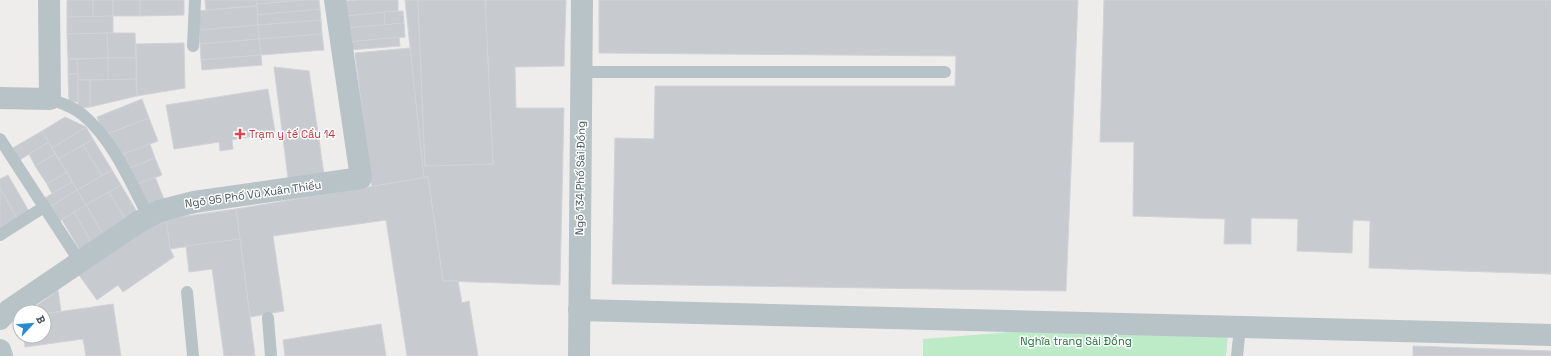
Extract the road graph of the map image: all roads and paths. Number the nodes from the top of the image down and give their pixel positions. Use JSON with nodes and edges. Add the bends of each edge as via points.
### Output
{"nodes":[{"id":1,"x":49,"y":0,"type":"edge"},
{"id":2,"x":194,"y":0,"type":"edge"},
{"id":3,"x":335,"y":0,"type":"edge"},
{"id":4,"x":582,"y":0,"type":"edge"},
{"id":5,"x":193,"y":46,"type":"dead end"},
{"id":6,"x":581,"y":72,"type":"junction"},
{"id":7,"x":945,"y":72,"type":"dead end"},
{"id":8,"x":0,"y":98,"type":"edge"},
{"id":9,"x":50,"y":99,"type":"junction"},
{"id":10,"x":0,"y":139,"type":"edge"},
{"id":11,"x":44,"y":207,"type":"junction"},
{"id":12,"x":148,"y":216,"type":"junction"},
{"id":13,"x":0,"y":235,"type":"edge"},
{"id":14,"x":80,"y":262,"type":"junction"},
{"id":15,"x":187,"y":292,"type":"dead end"},
{"id":16,"x":579,"y":310,"type":"junction"},
{"id":17,"x":268,"y":318,"type":"dead end"},
{"id":18,"x":0,"y":319,"type":"edge"},
{"id":19,"x":1240,"y":327,"type":"junction"},
{"id":20,"x":1551,"y":335,"type":"edge"},
{"id":21,"x":0,"y":350,"type":"edge"},
{"id":22,"x":2,"y":356,"type":"edge"},
{"id":23,"x":193,"y":356,"type":"edge"},
{"id":24,"x":271,"y":356,"type":"edge"},
{"id":25,"x":579,"y":356,"type":"edge"},
{"id":26,"x":1237,"y":356,"type":"edge"}],
"edges":[{"from":1,"to":9,"type":"street"},
{"from":2,"to":5,"type":"lane"},
{"from":3,"to":12,"type":"street","name":"Ngõ 95 Phố Vũ Xuân Thiều","via":[[361,178],[194,202],[170,207]]},
{"from":4,"to":6,"type":"street","name":"Ngõ 134 Phố Sài Đồng"},
{"from":6,"to":7,"type":"lane"},
{"from":6,"to":16,"type":"street","name":"Ngõ 134 Phố Sài Đồng"},
{"from":8,"to":9,"type":"street"},
{"from":9,"to":12,"type":"lane","via":[[83,115],[96,128],[119,162]]},
{"from":10,"to":11,"type":"lane"},
{"from":11,"to":13,"type":"lane"},
{"from":11,"to":14,"type":"lane"},
{"from":12,"to":14,"type":"street","name":"Ngõ 95 Phố Vũ Xuân Thiều"},
{"from":14,"to":18,"type":"street","name":"Ngõ 95 Phố Vũ Xuân Thiều","via":[[9,310]]},
{"from":15,"to":23,"type":"lane"},
{"from":16,"to":19,"type":"street"},
{"from":16,"to":25,"type":"street","name":"Ngõ 134 Phố Sài Đồng"},
{"from":17,"to":24,"type":"lane"},
{"from":19,"to":20,"type":"street"},
{"from":19,"to":26,"type":"lane"},
{"from":21,"to":22,"type":"street"}]}
